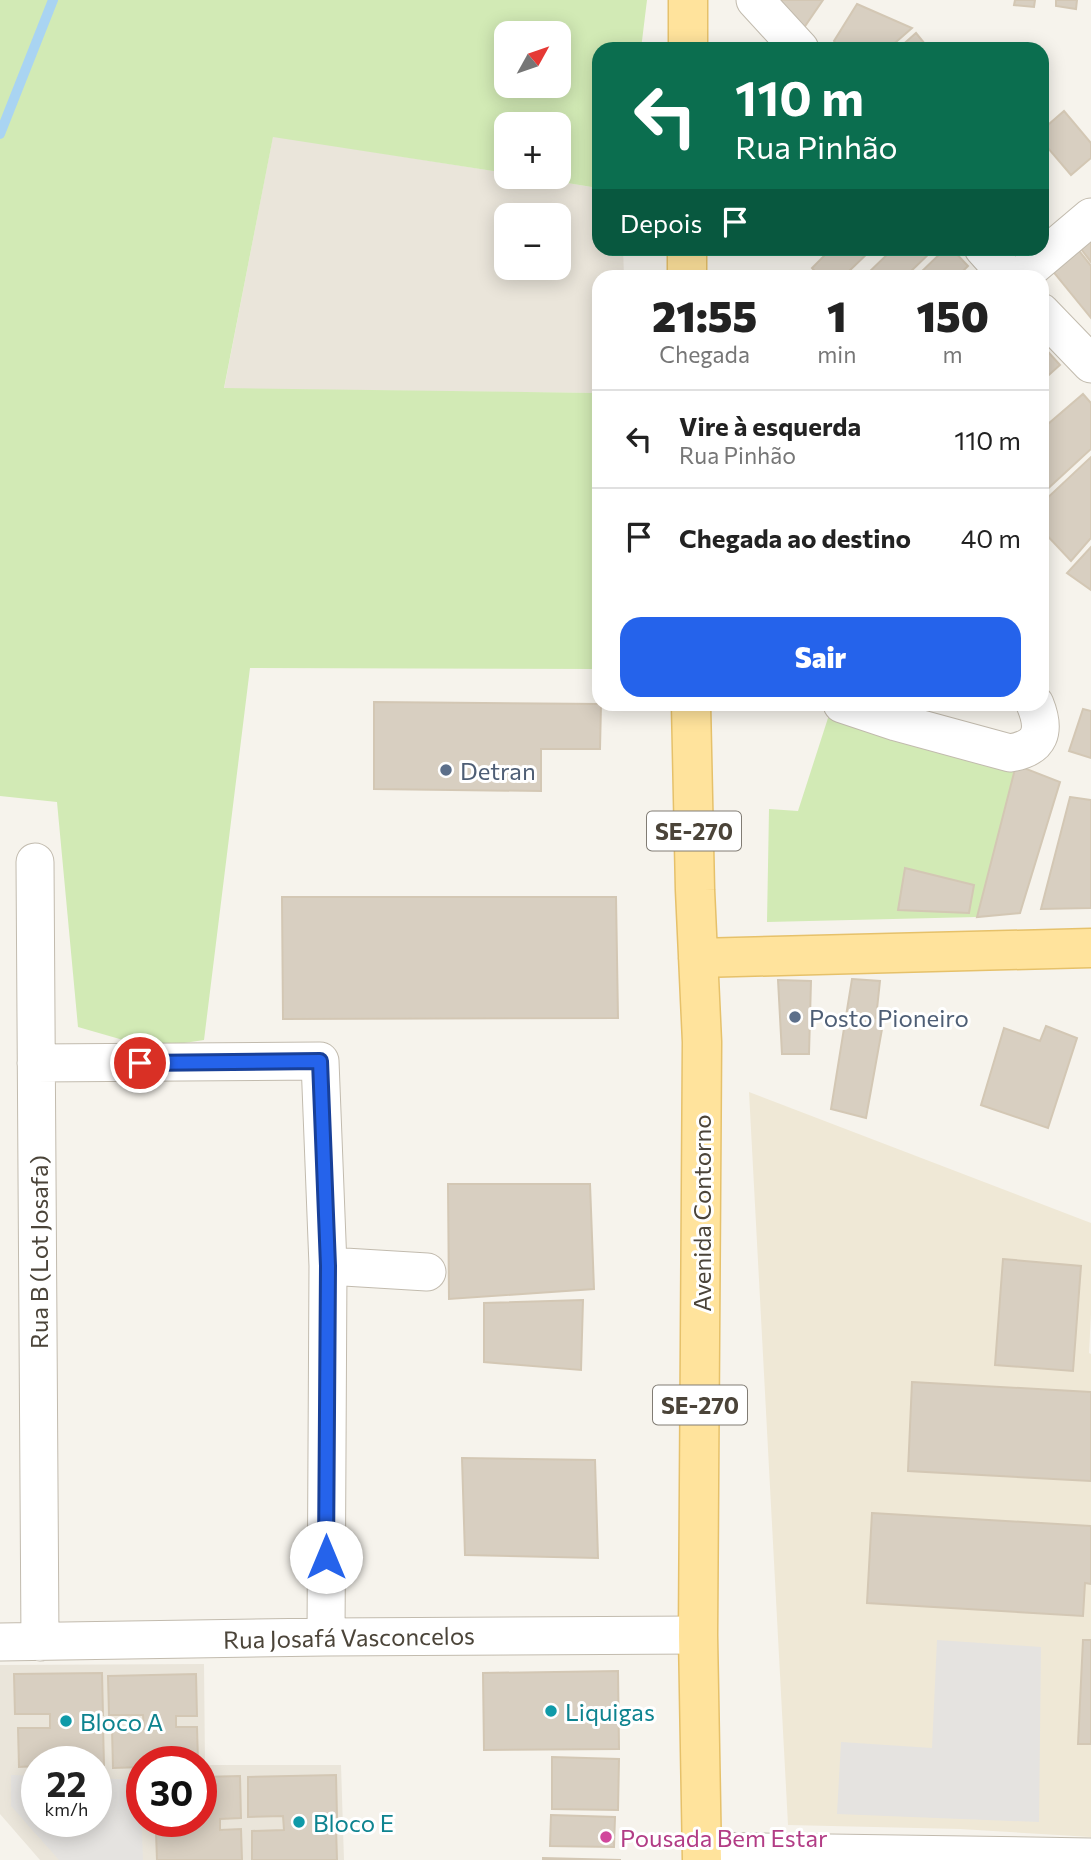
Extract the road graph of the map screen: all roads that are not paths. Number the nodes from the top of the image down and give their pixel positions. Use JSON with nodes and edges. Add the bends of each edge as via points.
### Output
{"nodes":[{"id":1,"x":688,"y":0,"type":"edge"},
{"id":2,"x":755,"y":0,"type":"edge"},
{"id":3,"x":688,"y":42,"type":"edge"},
{"id":4,"x":794,"y":42,"type":"edge"},
{"id":5,"x":1091,"y":217,"type":"edge"},
{"id":6,"x":1049,"y":252,"type":"edge"},
{"id":7,"x":990,"y":256,"type":"edge"},
{"id":8,"x":1045,"y":256,"type":"edge"},
{"id":9,"x":1003,"y":270,"type":"edge"},
{"id":10,"x":1028,"y":270,"type":"edge"},
{"id":11,"x":1049,"y":320,"type":"edge"},
{"id":12,"x":1091,"y":364,"type":"edge"},
{"id":13,"x":691,"y":711,"type":"edge"},
{"id":14,"x":863,"y":711,"type":"edge"},
{"id":15,"x":1038,"y":711,"type":"edge"},
{"id":16,"x":35,"y":862,"type":"dead end"},
{"id":17,"x":1091,"y":948,"type":"edge"},
{"id":18,"x":698,"y":958,"type":"junction"},
{"id":19,"x":36,"y":1063,"type":"junction"},
{"id":20,"x":328,"y":1266,"type":"junction"},
{"id":21,"x":426,"y":1272,"type":"dead end"},
{"id":22,"x":698,"y":1635,"type":"junction"},
{"id":23,"x":326,"y":1637,"type":"junction"},
{"id":24,"x":0,"y":1642,"type":"edge"},
{"id":25,"x":40,"y":1642,"type":"junction"},
{"id":26,"x":702,"y":1856,"type":"edge"},
{"id":27,"x":1091,"y":1857,"type":"edge"}],
"edges":[{"from":1,"to":3,"type":"main road"},
{"from":2,"to":4,"type":"street"},
{"from":5,"to":6,"type":"street"},
{"from":7,"to":9,"type":"street"},
{"from":8,"to":10,"type":"street"},
{"from":11,"to":12,"type":"street"},
{"from":13,"to":18,"type":"main road","number":"SE-270"},
{"from":14,"to":15,"type":"street","via":[[1010,753],[1035,744],[1041,718]]},
{"from":16,"to":19,"type":"street","name":"Rua B (Lot Josafa)"},
{"from":17,"to":18,"type":"main road"},
{"from":18,"to":22,"type":"main road","name":"Avenida Contorno","number":"SE-270","via":[[702,1056]]},
{"from":19,"to":20,"type":"street","via":[[320,1061]]},
{"from":19,"to":25,"type":"street","name":"Rua B (Lot Josafa)"},
{"from":20,"to":21,"type":"street"},
{"from":20,"to":23,"type":"street"},
{"from":22,"to":23,"type":"street","name":"Rua Josafá Vasconcelos"},
{"from":22,"to":26,"type":"main road","name":"Avenida Contorno","number":"SE-270"},
{"from":23,"to":25,"type":"street","name":"Rua Josafá Vasconcelos"},
{"from":24,"to":25,"type":"street","name":"Rua Josafá Vasconcelos"},
{"from":26,"to":27,"type":"street"}]}
